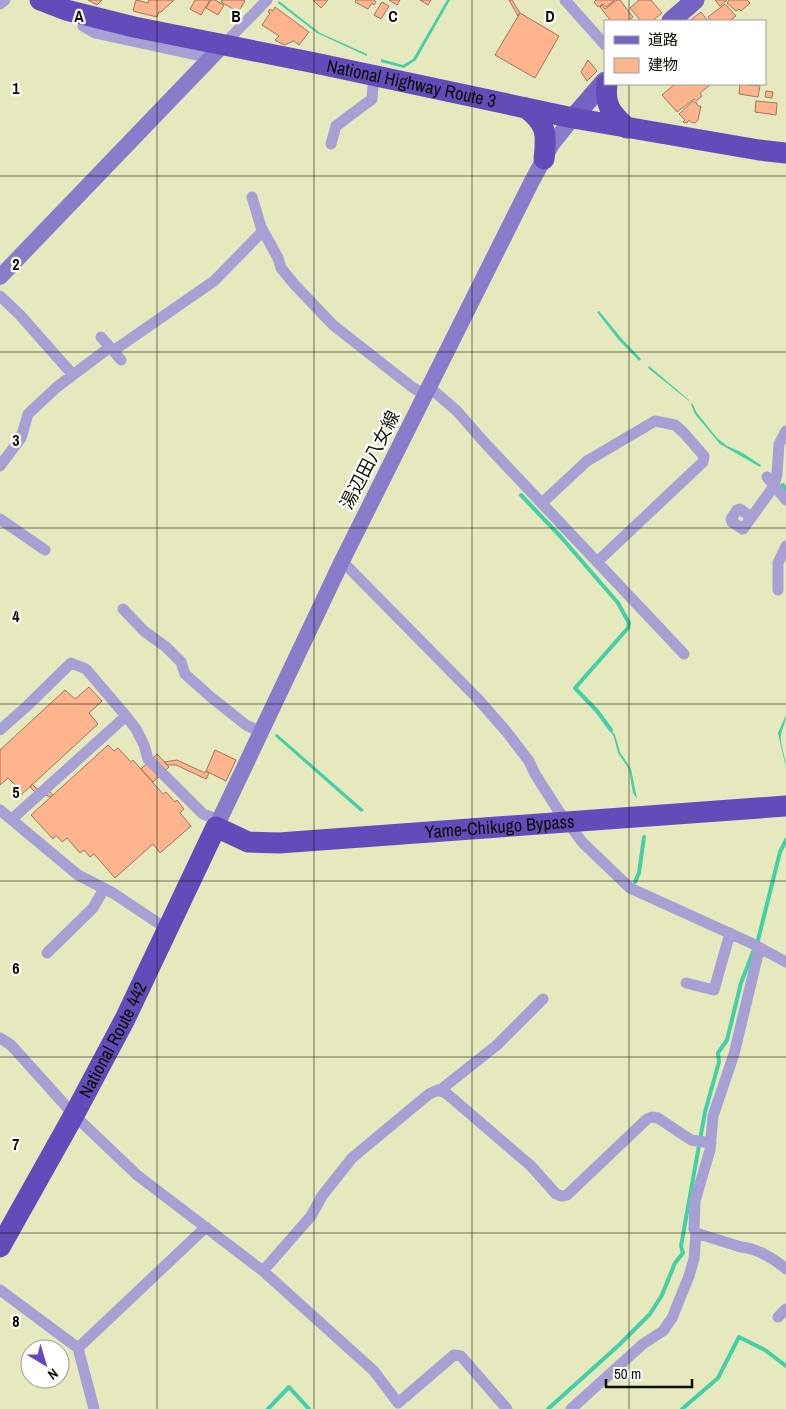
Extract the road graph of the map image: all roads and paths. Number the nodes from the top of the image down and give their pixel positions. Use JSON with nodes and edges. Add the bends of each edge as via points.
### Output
{"nodes":[{"id":1,"x":4,"y":0,"type":"edge"},
{"id":2,"x":40,"y":0,"type":"edge"},
{"id":3,"x":267,"y":0,"type":"edge"},
{"id":4,"x":565,"y":0,"type":"edge"},
{"id":5,"x":695,"y":0,"type":"edge"},
{"id":6,"x":0,"y":4,"type":"edge"},
{"id":7,"x":672,"y":20,"type":"edge"},
{"id":8,"x":83,"y":26,"type":"dead end"},
{"id":9,"x":604,"y":44,"type":"edge"},
{"id":10,"x":217,"y":51,"type":"junction"},
{"id":11,"x":374,"y":75,"type":"junction"},
{"id":12,"x":604,"y":84,"type":"edge"},
{"id":13,"x":606,"y":85,"type":"edge"},
{"id":14,"x":526,"y":108,"type":"junction"},
{"id":15,"x":573,"y":118,"type":"junction"},
{"id":16,"x":627,"y":128,"type":"junction"},
{"id":17,"x":331,"y":144,"type":"dead end"},
{"id":18,"x":786,"y":153,"type":"edge"},
{"id":19,"x":544,"y":159,"type":"junction"},
{"id":20,"x":252,"y":197,"type":"dead end"},
{"id":21,"x":263,"y":231,"type":"junction"},
{"id":22,"x":0,"y":277,"type":"edge"},
{"id":23,"x":0,"y":296,"type":"edge"},
{"id":24,"x":101,"y":337,"type":"dead end"},
{"id":25,"x":115,"y":353,"type":"junction"},
{"id":26,"x":73,"y":375,"type":"junction"},
{"id":27,"x":427,"y":391,"type":"junction"},
{"id":28,"x":786,"y":431,"type":"edge"},
{"id":29,"x":0,"y":466,"type":"edge"},
{"id":30,"x":771,"y":482,"type":"junction"},
{"id":31,"x":786,"y":500,"type":"edge"},
{"id":32,"x":542,"y":503,"type":"junction"},
{"id":33,"x":752,"y":517,"type":"dead end"},
{"id":34,"x":0,"y":519,"type":"edge"},
{"id":35,"x":44,"y":550,"type":"dead end"},
{"id":36,"x":785,"y":551,"type":"edge"},
{"id":37,"x":342,"y":561,"type":"junction"},
{"id":38,"x":597,"y":562,"type":"junction"},
{"id":39,"x":778,"y":590,"type":"dead end"},
{"id":40,"x":123,"y":609,"type":"dead end"},
{"id":41,"x":684,"y":654,"type":"dead end"},
{"id":42,"x":126,"y":716,"type":"junction"},
{"id":43,"x":0,"y":730,"type":"edge"},
{"id":44,"x":261,"y":732,"type":"junction"},
{"id":45,"x":786,"y":806,"type":"edge"},
{"id":46,"x":0,"y":810,"type":"edge"},
{"id":47,"x":12,"y":819,"type":"junction"},
{"id":48,"x":567,"y":822,"type":"junction"},
{"id":49,"x":218,"y":824,"type":"junction"},
{"id":50,"x":104,"y":889,"type":"junction"},
{"id":51,"x":167,"y":930,"type":"junction"},
{"id":52,"x":730,"y":933,"type":"junction"},
{"id":53,"x":758,"y":947,"type":"junction"},
{"id":54,"x":47,"y":953,"type":"dead end"},
{"id":55,"x":786,"y":962,"type":"edge"},
{"id":56,"x":686,"y":983,"type":"dead end"},
{"id":57,"x":543,"y":999,"type":"dead end"},
{"id":58,"x":0,"y":1038,"type":"edge"},
{"id":59,"x":439,"y":1091,"type":"junction"},
{"id":60,"x":74,"y":1115,"type":"junction"},
{"id":61,"x":711,"y":1143,"type":"junction"},
{"id":62,"x":206,"y":1227,"type":"junction"},
{"id":63,"x":696,"y":1233,"type":"junction"},
{"id":64,"x":0,"y":1247,"type":"edge"},
{"id":65,"x":786,"y":1269,"type":"edge"},
{"id":66,"x":263,"y":1271,"type":"junction"},
{"id":67,"x":0,"y":1290,"type":"edge"},
{"id":68,"x":78,"y":1348,"type":"junction"},
{"id":69,"x":94,"y":1409,"type":"edge"},
{"id":70,"x":506,"y":1409,"type":"edge"},
{"id":71,"x":571,"y":1409,"type":"edge"}],
"edges":[{"from":1,"to":6,"type":"street"},
{"from":2,"to":10,"type":"highway","name":"National Highway Route 3"},
{"from":3,"to":10,"type":"street"},
{"from":4,"to":9,"type":"street"},
{"from":5,"to":7,"type":"main road"},
{"from":8,"to":10,"type":"street","via":[[95,33]]},
{"from":10,"to":11,"type":"highway","name":"National Highway Route 3"},
{"from":10,"to":22,"type":"main road"},
{"from":11,"to":14,"type":"highway","name":"National Highway Route 3"},
{"from":11,"to":17,"type":"street","via":[[372,100],[336,126]]},
{"from":12,"to":15,"type":"main road"},
{"from":13,"to":16,"type":"highway","via":[[608,106]]},
{"from":14,"to":15,"type":"highway","name":"National Highway Route 3"},
{"from":14,"to":19,"type":"highway","via":[[536,115],[545,130]]},
{"from":15,"to":16,"type":"highway","name":"National Highway Route 3"},
{"from":15,"to":19,"type":"main road","name":"湯辺田八女線"},
{"from":16,"to":18,"type":"highway","name":"National Highway Route 3"},
{"from":19,"to":27,"type":"main road","name":"湯辺田八女線"},
{"from":20,"to":21,"type":"street"},
{"from":21,"to":25,"type":"street","via":[[214,281]]},
{"from":21,"to":27,"type":"street","via":[[281,268],[333,325],[412,387]]},
{"from":23,"to":26,"type":"street"},
{"from":24,"to":25,"type":"street"},
{"from":25,"to":26,"type":"street"},
{"from":26,"to":29,"type":"street","via":[[28,414],[21,438]]},
{"from":27,"to":32,"type":"street","via":[[457,411]]},
{"from":27,"to":37,"type":"main road","name":"湯辺田八女線"},
{"from":28,"to":30,"type":"street","via":[[779,444],[777,474]]},
{"from":30,"to":31,"type":"street"},
{"from":30,"to":33,"type":"street"},
{"from":32,"to":38,"type":"street"},
{"from":32,"to":38,"type":"street","via":[[587,461],[655,421],[675,425],[683,432],[704,456],[703,462]]},
{"from":34,"to":35,"type":"street"},
{"from":36,"to":39,"type":"street","via":[[778,563]]},
{"from":37,"to":44,"type":"main road","name":"湯辺田八女線"},
{"from":37,"to":48,"type":"street","via":[[506,731]]},
{"from":38,"to":41,"type":"street"},
{"from":40,"to":44,"type":"street","via":[[166,647],[181,662],[186,674],[212,698],[246,725]]},
{"from":42,"to":43,"type":"street","via":[[86,669],[71,663]]},
{"from":42,"to":47,"type":"street"},
{"from":42,"to":49,"type":"street","via":[[144,745],[148,759],[203,814]]},
{"from":44,"to":49,"type":"main road","name":"湯辺田八女線"},
{"from":45,"to":48,"type":"highway","name":"Yame-Chikugo Bypass"},
{"from":46,"to":47,"type":"street"},
{"from":47,"to":50,"type":"street","via":[[78,875]]},
{"from":48,"to":49,"type":"highway","name":"Yame-Chikugo Bypass","via":[[279,843],[248,842]]},
{"from":48,"to":52,"type":"street","via":[[583,844],[630,888]]},
{"from":49,"to":51,"type":"highway","name":"National Route 442"},
{"from":50,"to":51,"type":"street"},
{"from":50,"to":54,"type":"street","via":[[93,908]]},
{"from":51,"to":60,"type":"highway","name":"National Route 442"},
{"from":52,"to":53,"type":"street"},
{"from":52,"to":56,"type":"street","via":[[714,990]]},
{"from":53,"to":55,"type":"street"},
{"from":53,"to":61,"type":"street","via":[[734,1054],[713,1116]]},
{"from":57,"to":59,"type":"street","via":[[496,1045]]},
{"from":58,"to":60,"type":"street","via":[[11,1045]]},
{"from":59,"to":61,"type":"street","via":[[446,1093],[531,1166],[561,1196],[567,1195],[652,1117],[690,1140]]},
{"from":59,"to":66,"type":"street","via":[[428,1094],[352,1158],[322,1196],[311,1216]]},
{"from":60,"to":62,"type":"street","via":[[137,1175]]},
{"from":60,"to":64,"type":"highway","name":"National Route 442"},
{"from":61,"to":63,"type":"street","via":[[695,1201]]},
{"from":62,"to":66,"type":"street"},
{"from":62,"to":68,"type":"street"},
{"from":63,"to":65,"type":"street","via":[[748,1247]]},
{"from":63,"to":71,"type":"street","via":[[694,1259],[672,1318],[663,1330]]},
{"from":66,"to":70,"type":"street","via":[[374,1372],[398,1403],[454,1355],[461,1356]]},
{"from":67,"to":68,"type":"street"},
{"from":68,"to":69,"type":"street"}]}
